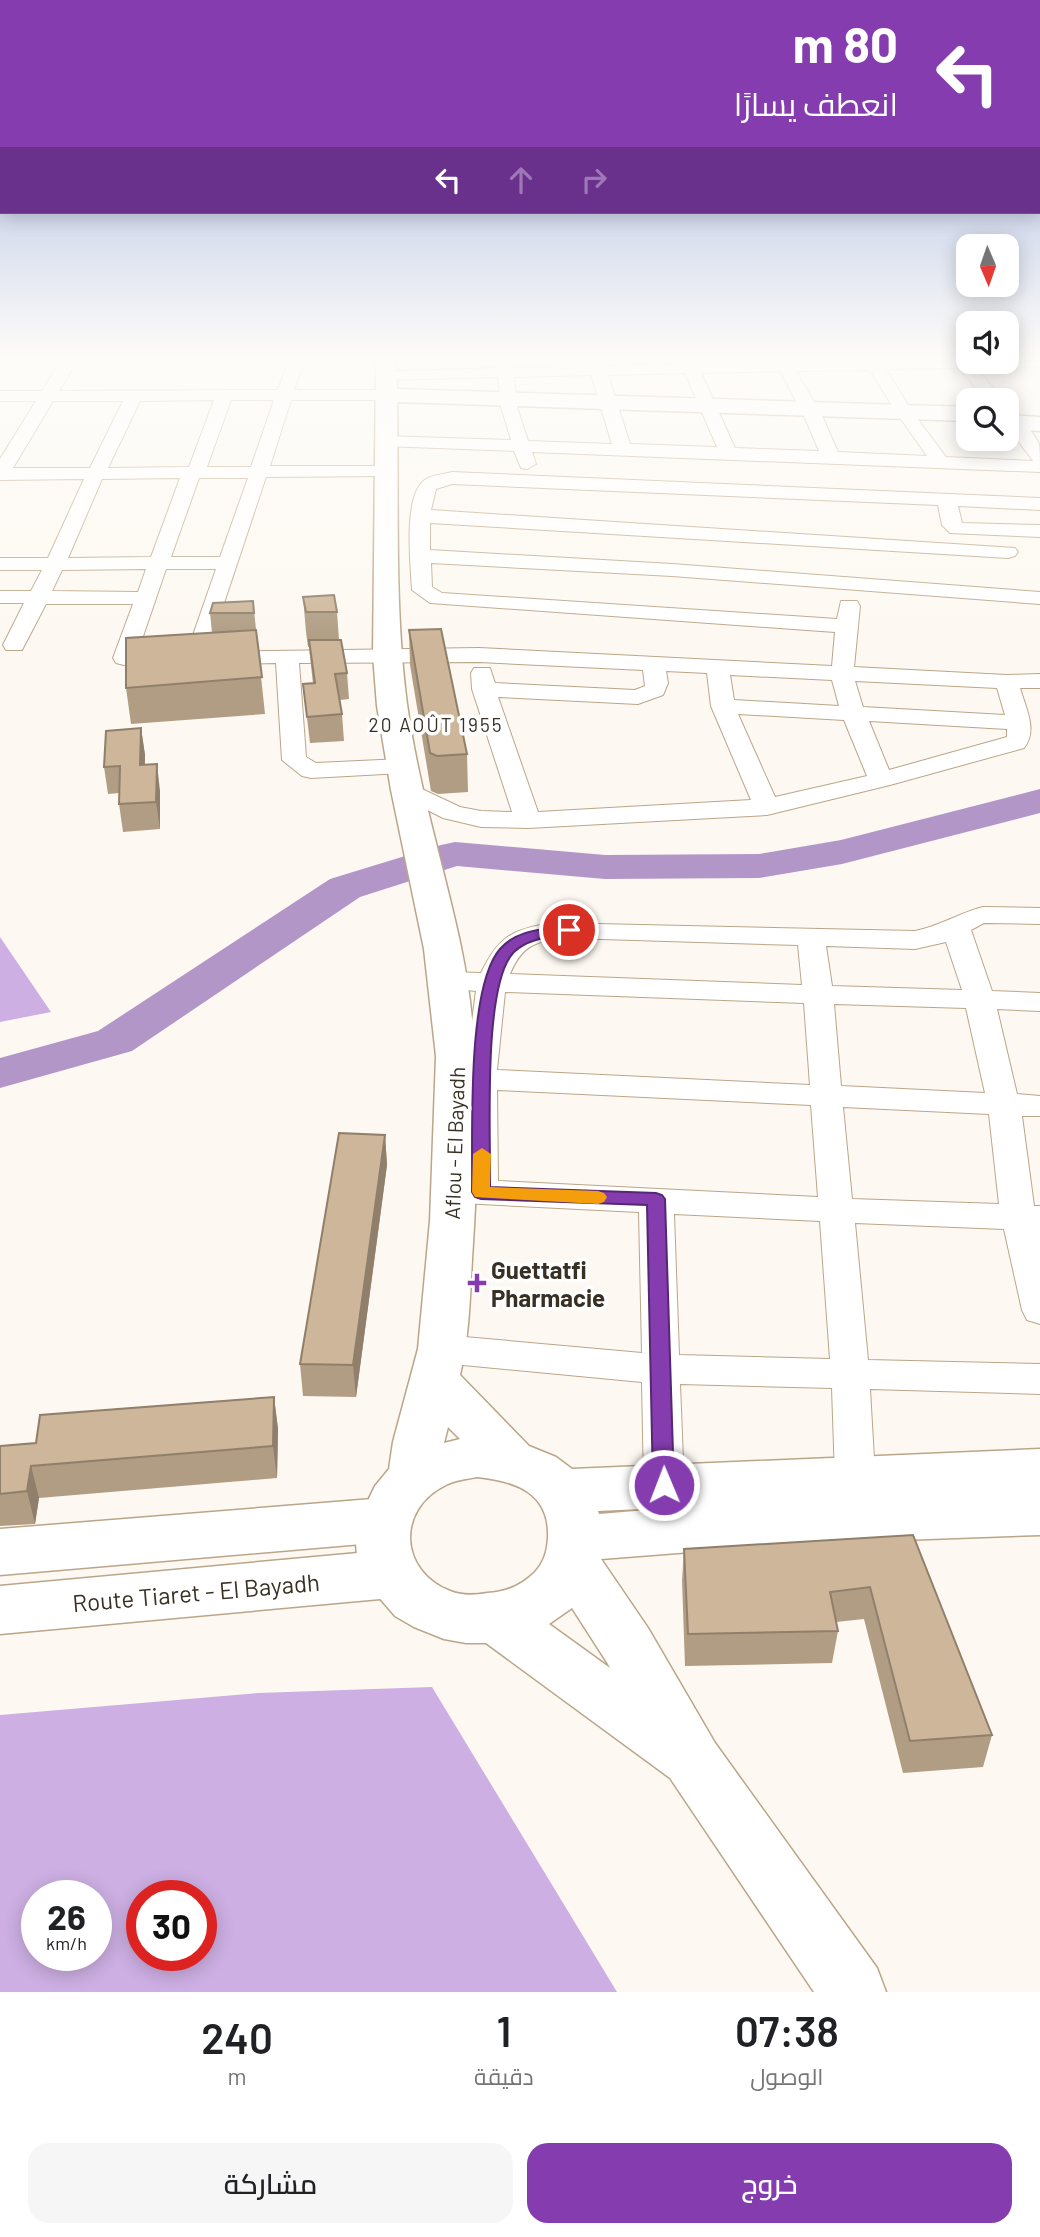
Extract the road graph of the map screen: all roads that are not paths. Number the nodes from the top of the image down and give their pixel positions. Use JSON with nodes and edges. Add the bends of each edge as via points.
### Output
{"nodes":[{"id":1,"x":11,"y":454,"type":"edge"},
{"id":2,"x":105,"y":454,"type":"edge"},
{"id":3,"x":201,"y":454,"type":"edge"},
{"id":4,"x":263,"y":454,"type":"edge"},
{"id":5,"x":385,"y":454,"type":"edge"},
{"id":6,"x":443,"y":454,"type":"edge"},
{"id":7,"x":523,"y":454,"type":"edge"},
{"id":8,"x":707,"y":454,"type":"edge"},
{"id":9,"x":729,"y":454,"type":"edge"},
{"id":10,"x":830,"y":454,"type":"edge"},
{"id":11,"x":935,"y":454,"type":"edge"},
{"id":12,"x":831,"y":457,"type":"junction"},
{"id":13,"x":865,"y":458,"type":"junction"},
{"id":14,"x":385,"y":459,"type":"junction"},
{"id":15,"x":941,"y":462,"type":"junction"},
{"id":16,"x":978,"y":465,"type":"junction"},
{"id":17,"x":1040,"y":467,"type":"edge"},
{"id":18,"x":258,"y":469,"type":"junction"},
{"id":19,"x":97,"y":470,"type":"junction"},
{"id":20,"x":194,"y":470,"type":"junction"},
{"id":21,"x":1,"y":471,"type":"edge"},
{"id":22,"x":694,"y":488,"type":"junction"},
{"id":23,"x":858,"y":496,"type":"junction"},
{"id":24,"x":523,"y":501,"type":"junction"},
{"id":25,"x":947,"y":501,"type":"junction"},
{"id":26,"x":985,"y":503,"type":"junction"},
{"id":27,"x":1040,"y":503,"type":"edge"},
{"id":28,"x":422,"y":515,"type":"junction"},
{"id":29,"x":999,"y":531,"type":"junction"},
{"id":30,"x":1040,"y":531,"type":"edge"},
{"id":31,"x":682,"y":532,"type":"junction"},
{"id":32,"x":853,"y":542,"type":"junction"},
{"id":33,"x":1008,"y":552,"type":"junction"},
{"id":34,"x":421,"y":556,"type":"junction"},
{"id":35,"x":496,"y":559,"type":"junction"},
{"id":36,"x":229,"y":563,"type":"junction"},
{"id":37,"x":0,"y":564,"type":"edge"},
{"id":38,"x":55,"y":564,"type":"junction"},
{"id":39,"x":158,"y":564,"type":"junction"},
{"id":40,"x":672,"y":570,"type":"junction"},
{"id":41,"x":850,"y":583,"type":"junction"},
{"id":42,"x":0,"y":597,"type":"edge"},
{"id":43,"x":39,"y":597,"type":"junction"},
{"id":44,"x":1030,"y":597,"type":"edge"},
{"id":45,"x":144,"y":598,"type":"junction"},
{"id":46,"x":664,"y":612,"type":"junction"},
{"id":47,"x":848,"y":626,"type":"junction"},
{"id":48,"x":530,"y":640,"type":"dead end"},
{"id":49,"x":14,"y":645,"type":"dead end"},
{"id":50,"x":656,"y":646,"type":"junction"},
{"id":51,"x":387,"y":655,"type":"junction"},
{"id":52,"x":479,"y":655,"type":"junction"},
{"id":53,"x":286,"y":656,"type":"junction"},
{"id":54,"x":196,"y":658,"type":"junction"},
{"id":55,"x":717,"y":666,"type":"junction"},
{"id":56,"x":842,"y":674,"type":"junction"},
{"id":57,"x":1040,"y":681,"type":"edge"},
{"id":58,"x":1006,"y":682,"type":"junction"},
{"id":59,"x":484,"y":689,"type":"junction"},
{"id":60,"x":723,"y":706,"type":"junction"},
{"id":61,"x":853,"y":712,"type":"junction"},
{"id":62,"x":1019,"y":723,"type":"junction"},
{"id":63,"x":881,"y":780,"type":"junction"},
{"id":64,"x":406,"y":789,"type":"junction"},
{"id":65,"x":767,"y":807,"type":"junction"},
{"id":66,"x":528,"y":820,"type":"junction"},
{"id":67,"x":1040,"y":916,"type":"edge"},
{"id":68,"x":956,"y":928,"type":"junction"},
{"id":69,"x":811,"y":938,"type":"junction"},
{"id":70,"x":445,"y":965,"type":"junction"},
{"id":71,"x":492,"y":982,"type":"junction"},
{"id":72,"x":820,"y":994,"type":"junction"},
{"id":73,"x":979,"y":998,"type":"junction"},
{"id":74,"x":1040,"y":1002,"type":"edge"},
{"id":75,"x":470,"y":1078,"type":"junction"},
{"id":76,"x":826,"y":1096,"type":"junction"},
{"id":77,"x":1004,"y":1105,"type":"junction"},
{"id":78,"x":1040,"y":1106,"type":"edge"},
{"id":79,"x":467,"y":1191,"type":"junction"},
{"id":80,"x":656,"y":1199,"type":"junction"},
{"id":81,"x":836,"y":1210,"type":"junction"},
{"id":82,"x":1029,"y":1217,"type":"edge"},
{"id":83,"x":1040,"y":1310,"type":"edge"},
{"id":84,"x":439,"y":1365,"type":"junction"},
{"id":85,"x":662,"y":1369,"type":"junction"},
{"id":86,"x":852,"y":1372,"type":"junction"},
{"id":87,"x":1040,"y":1379,"type":"edge"},
{"id":88,"x":512,"y":1460,"type":"junction"},
{"id":89,"x":1040,"y":1470,"type":"edge"},
{"id":90,"x":855,"y":1477,"type":"junction"},
{"id":91,"x":664,"y":1485,"type":"junction"},
{"id":92,"x":561,"y":1491,"type":"junction"},
{"id":93,"x":400,"y":1499,"type":"junction"},
{"id":94,"x":787,"y":1501,"type":"junction"},
{"id":95,"x":1040,"y":1513,"type":"edge"},
{"id":96,"x":0,"y":1552,"type":"edge"},
{"id":97,"x":575,"y":1554,"type":"junction"},
{"id":98,"x":391,"y":1574,"type":"junction"},
{"id":99,"x":0,"y":1610,"type":"edge"},
{"id":100,"x":497,"y":1619,"type":"junction"},
{"id":101,"x":694,"y":1763,"type":"junction"},
{"id":102,"x":853,"y":1992,"type":"edge"}],
"edges":[{"from":1,"to":21,"type":"street"},
{"from":2,"to":19,"type":"street"},
{"from":3,"to":20,"type":"street"},
{"from":4,"to":18,"type":"street"},
{"from":5,"to":14,"type":"main road","name":"Aflou - El Bayadh"},
{"from":6,"to":14,"type":"street"},
{"from":7,"to":24,"type":"street"},
{"from":8,"to":22,"type":"street"},
{"from":9,"to":12,"type":"street"},
{"from":10,"to":12,"type":"street"},
{"from":11,"to":15,"type":"street"},
{"from":12,"to":13,"type":"street"},
{"from":13,"to":15,"type":"street"},
{"from":13,"to":23,"type":"street"},
{"from":14,"to":18,"type":"street"},
{"from":14,"to":51,"type":"main road","name":"Aflou - El Bayadh"},
{"from":15,"to":16,"type":"street"},
{"from":16,"to":17,"type":"street"},
{"from":16,"to":26,"type":"street"},
{"from":18,"to":20,"type":"street"},
{"from":18,"to":36,"type":"street"},
{"from":19,"to":20,"type":"street"},
{"from":19,"to":21,"type":"street"},
{"from":19,"to":38,"type":"street"},
{"from":20,"to":39,"type":"street"},
{"from":22,"to":23,"type":"street"},
{"from":22,"to":24,"type":"street"},
{"from":22,"to":31,"type":"street"},
{"from":23,"to":25,"type":"street"},
{"from":23,"to":32,"type":"street"},
{"from":24,"to":28,"type":"street"},
{"from":24,"to":28,"type":"street","via":[[453,478],[427,488]]},
{"from":24,"to":31,"type":"street"},
{"from":24,"to":35,"type":"street"},
{"from":25,"to":26,"type":"street"},
{"from":25,"to":29,"type":"street","via":[[957,529]]},
{"from":26,"to":27,"type":"street"},
{"from":28,"to":34,"type":"street"},
{"from":29,"to":30,"type":"street"},
{"from":29,"to":33,"type":"street"},
{"from":31,"to":32,"type":"street"},
{"from":31,"to":40,"type":"street"},
{"from":32,"to":33,"type":"street"},
{"from":32,"to":41,"type":"street"},
{"from":33,"to":44,"type":"street"},
{"from":34,"to":35,"type":"street"},
{"from":34,"to":46,"type":"street","via":[[422,590],[437,599]]},
{"from":35,"to":40,"type":"street"},
{"from":36,"to":39,"type":"street"},
{"from":36,"to":54,"type":"street"},
{"from":37,"to":38,"type":"street"},
{"from":38,"to":39,"type":"street"},
{"from":38,"to":43,"type":"street"},
{"from":39,"to":45,"type":"street"},
{"from":40,"to":41,"type":"street"},
{"from":40,"to":46,"type":"street"},
{"from":41,"to":44,"type":"street"},
{"from":41,"to":47,"type":"street"},
{"from":42,"to":43,"type":"street"},
{"from":43,"to":45,"type":"street"},
{"from":43,"to":49,"type":"street"},
{"from":45,"to":54,"type":"street","via":[[124,658]]},
{"from":46,"to":47,"type":"street"},
{"from":46,"to":50,"type":"street"},
{"from":47,"to":56,"type":"street"},
{"from":48,"to":50,"type":"street","via":[[634,650]]},
{"from":50,"to":52,"type":"street"},
{"from":50,"to":55,"type":"street"},
{"from":50,"to":59,"type":"street","via":[[655,690],[638,697]]},
{"from":51,"to":52,"type":"street"},
{"from":51,"to":53,"type":"street"},
{"from":51,"to":64,"type":"main road","name":"Aflou - El Bayadh"},
{"from":52,"to":59,"type":"street"},
{"from":53,"to":54,"type":"street"},
{"from":53,"to":64,"type":"street","via":[[294,760],[311,771]]},
{"from":55,"to":56,"type":"street"},
{"from":55,"to":60,"type":"street"},
{"from":56,"to":58,"type":"street"},
{"from":56,"to":61,"type":"street"},
{"from":57,"to":58,"type":"street"},
{"from":58,"to":62,"type":"street"},
{"from":59,"to":66,"type":"street"},
{"from":60,"to":61,"type":"street"},
{"from":60,"to":65,"type":"street"},
{"from":61,"to":62,"type":"street"},
{"from":61,"to":63,"type":"street"},
{"from":62,"to":63,"type":"street","via":[[1020,738],[1004,747]]},
{"from":63,"to":65,"type":"street"},
{"from":64,"to":66,"type":"street","via":[[460,815]]},
{"from":64,"to":70,"type":"main road","name":"Aflou - El Bayadh"},
{"from":65,"to":66,"type":"street"},
{"from":67,"to":68,"type":"street","via":[[983,915]]},
{"from":68,"to":69,"type":"street","via":[[915,940]]},
{"from":68,"to":73,"type":"street"},
{"from":69,"to":71,"type":"street","via":[[553,931],[532,935],[506,951]]},
{"from":69,"to":72,"type":"street"},
{"from":70,"to":71,"type":"street"},
{"from":70,"to":75,"type":"main road","name":"Aflou - El Bayadh","via":[[456,1056]]},
{"from":71,"to":72,"type":"street"},
{"from":71,"to":75,"type":"street"},
{"from":72,"to":73,"type":"street"},
{"from":72,"to":76,"type":"street"},
{"from":73,"to":74,"type":"street"},
{"from":73,"to":77,"type":"street"},
{"from":75,"to":76,"type":"street"},
{"from":75,"to":79,"type":"main road","name":"Aflou - El Bayadh"},
{"from":76,"to":77,"type":"street"},
{"from":76,"to":81,"type":"street"},
{"from":77,"to":78,"type":"street"},
{"from":77,"to":82,"type":"street"},
{"from":79,"to":80,"type":"street"},
{"from":79,"to":84,"type":"main road","name":"Aflou - El Bayadh"},
{"from":80,"to":81,"type":"street"},
{"from":80,"to":85,"type":"street"},
{"from":81,"to":82,"type":"street"},
{"from":81,"to":86,"type":"street"},
{"from":82,"to":83,"type":"street"},
{"from":84,"to":85,"type":"street"},
{"from":84,"to":88,"type":"main road"},
{"from":84,"to":93,"type":"main road","name":"Aflou - El Bayadh"},
{"from":85,"to":86,"type":"street"},
{"from":85,"to":91,"type":"street"},
{"from":86,"to":87,"type":"street"},
{"from":86,"to":90,"type":"street"},
{"from":88,"to":92,"type":"main road"},
{"from":88,"to":93,"type":"main road","via":[[477,1456],[444,1463]]},
{"from":89,"to":90,"type":"main road"},
{"from":90,"to":94,"type":"main road"},
{"from":91,"to":92,"type":"main road"},
{"from":91,"to":94,"type":"main road"},
{"from":92,"to":97,"type":"main road","via":[[574,1515]]},
{"from":93,"to":96,"type":"main road"},
{"from":93,"to":98,"type":"main road","via":[[382,1548]]},
{"from":94,"to":95,"type":"main road"},
{"from":94,"to":97,"type":"main road","via":[[600,1536]]},
{"from":97,"to":100,"type":"main road","via":[[561,1583],[544,1599]]},
{"from":97,"to":101,"type":"main road"},
{"from":98,"to":99,"type":"main road","name":"Route Tiaret - El Bayadh"},
{"from":98,"to":100,"type":"main road","via":[[411,1597],[436,1612],[466,1620]]},
{"from":100,"to":101,"type":"main road"},
{"from":101,"to":102,"type":"main road"}]}
